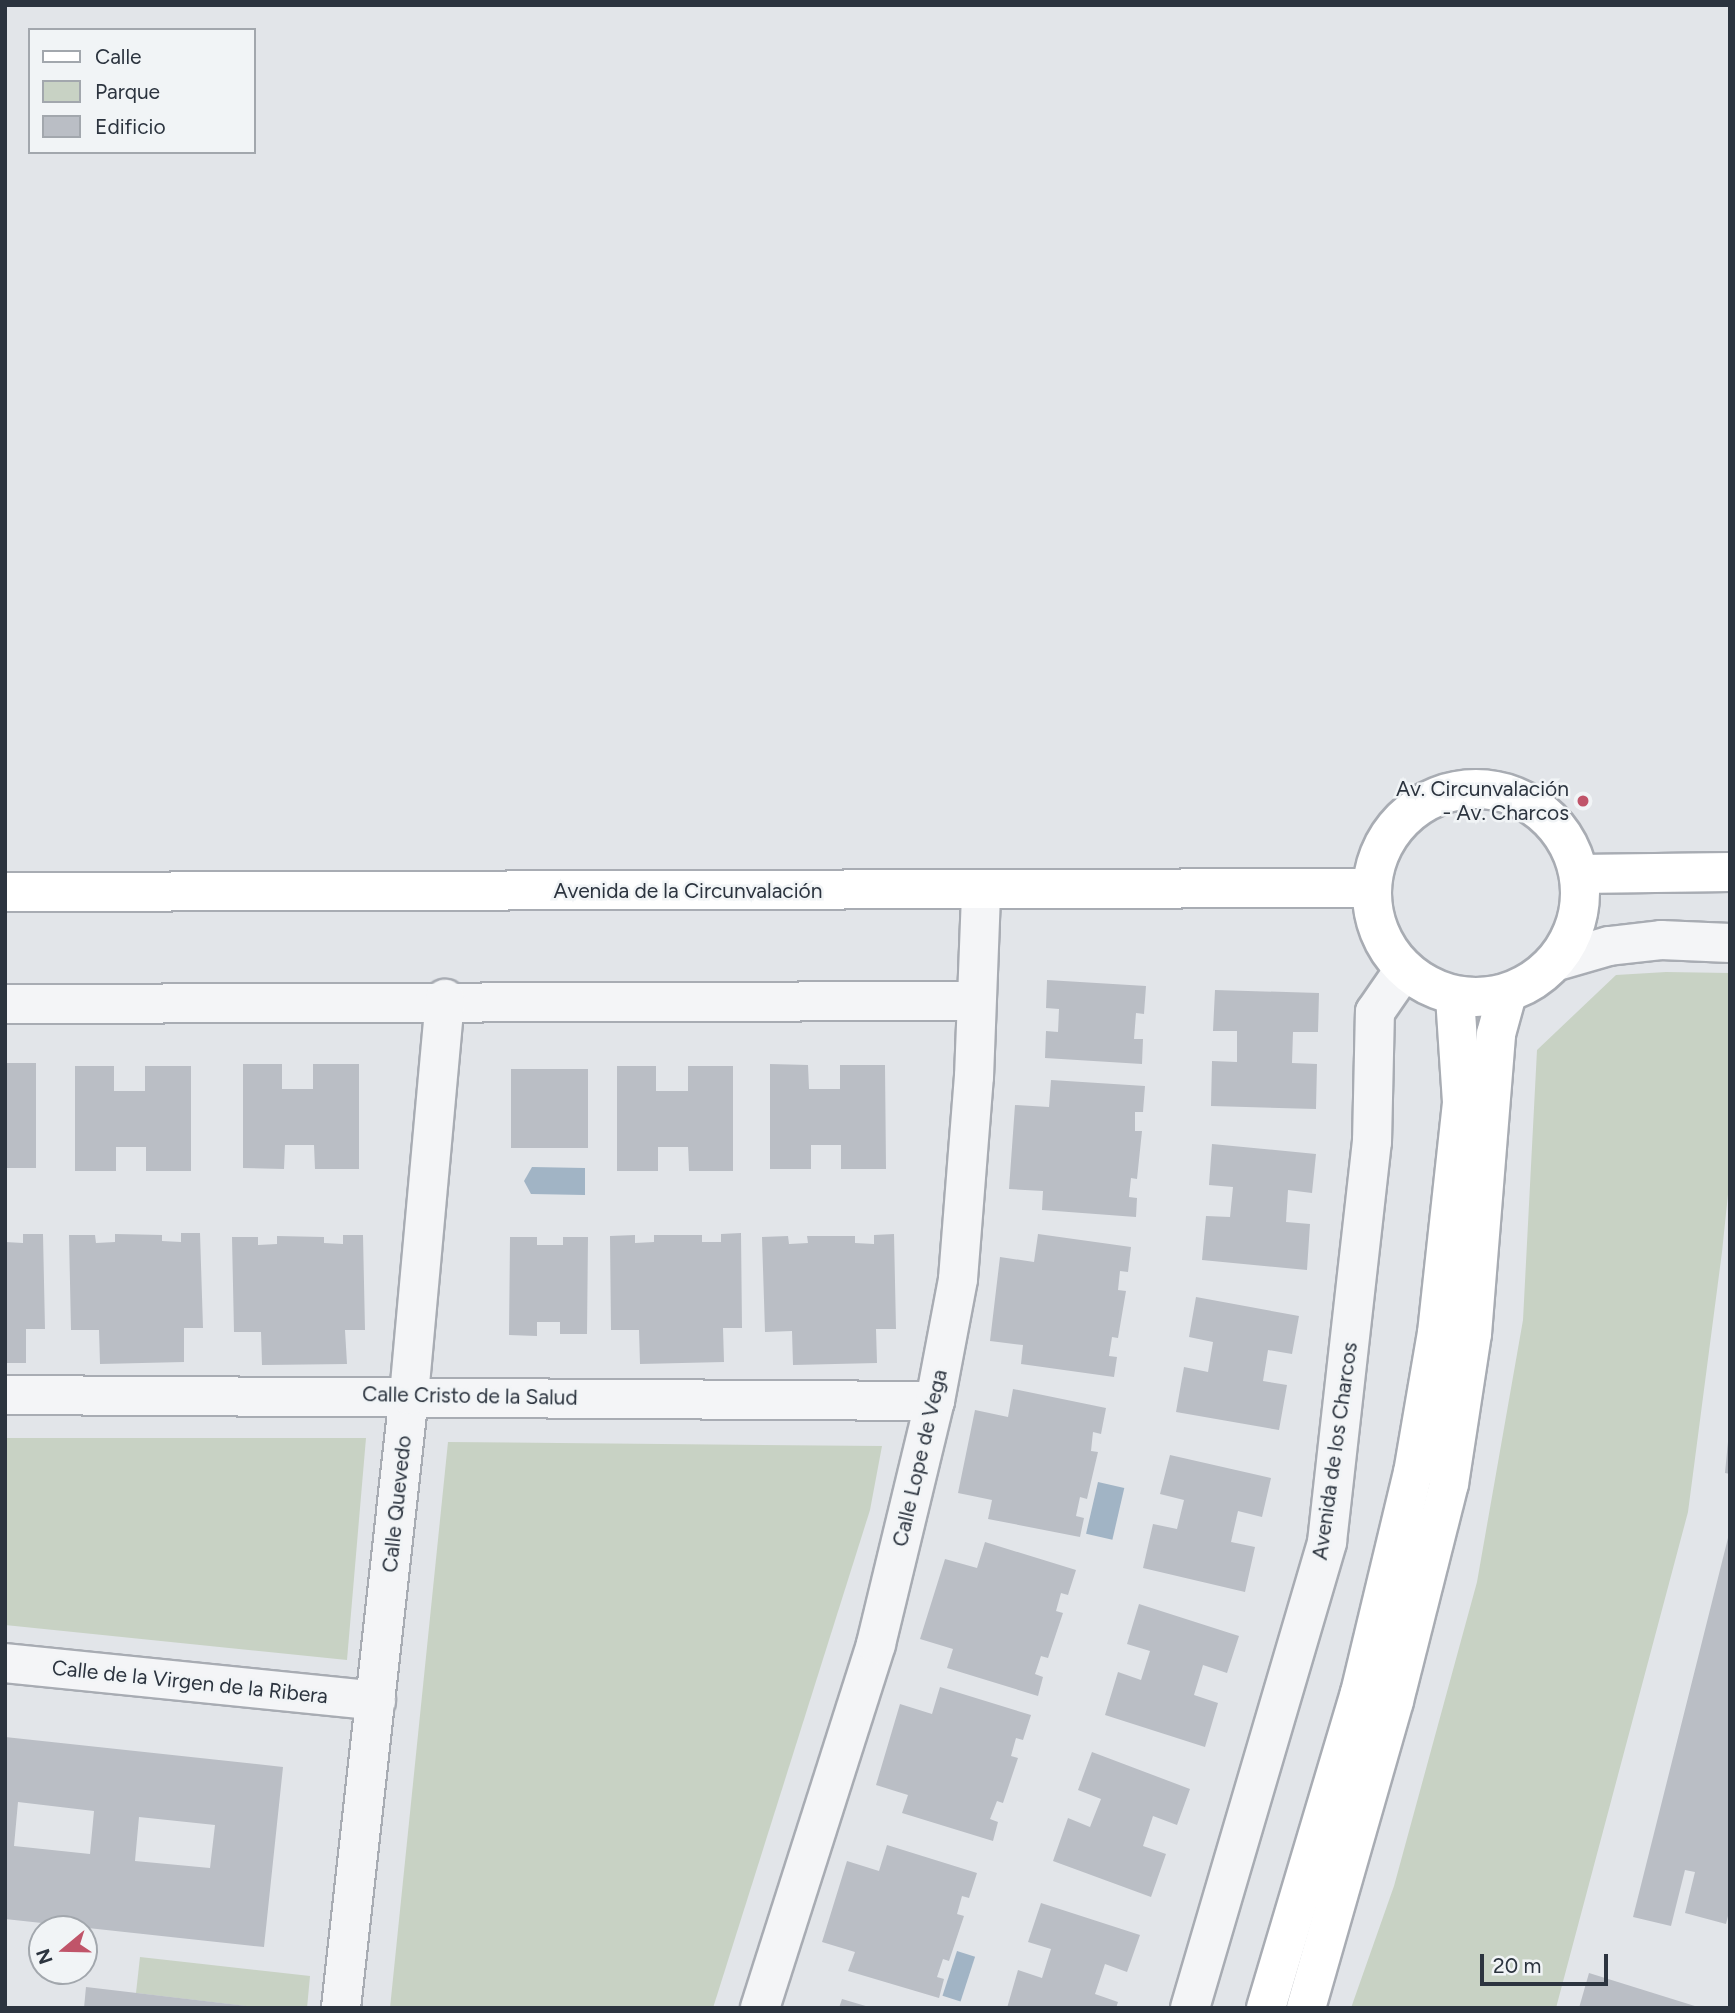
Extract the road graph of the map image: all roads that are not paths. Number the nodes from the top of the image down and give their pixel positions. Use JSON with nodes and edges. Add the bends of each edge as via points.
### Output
{"nodes":[{"id":1,"x":1730,"y":872,"type":"edge"},
{"id":2,"x":1580,"y":874,"type":"junction"},
{"id":3,"x":1372,"y":888,"type":"junction"},
{"id":4,"x":981,"y":891,"type":"junction"},
{"id":5,"x":5,"y":892,"type":"edge"},
{"id":6,"x":1730,"y":943,"type":"edge"},
{"id":7,"x":1557,"y":961,"type":"junction"},
{"id":8,"x":1404,"y":970,"type":"junction"},
{"id":9,"x":1507,"y":994,"type":"junction"},
{"id":10,"x":1455,"y":996,"type":"junction"},
{"id":11,"x":445,"y":999,"type":"junction"},
{"id":12,"x":974,"y":1000,"type":"junction"},
{"id":13,"x":5,"y":1004,"type":"edge"},
{"id":14,"x":5,"y":1395,"type":"edge"},
{"id":15,"x":409,"y":1395,"type":"junction"},
{"id":16,"x":935,"y":1401,"type":"junction"},
{"id":17,"x":5,"y":1663,"type":"edge"},
{"id":18,"x":376,"y":1701,"type":"junction"},
{"id":19,"x":341,"y":2008,"type":"edge"},
{"id":20,"x":760,"y":2008,"type":"edge"},
{"id":21,"x":1190,"y":2008,"type":"edge"},
{"id":22,"x":1266,"y":2008,"type":"edge"},
{"id":23,"x":1306,"y":2008,"type":"edge"}],
"edges":[{"from":1,"to":2,"type":"street"},
{"from":2,"to":3,"type":"street","via":[[1555,823],[1532,804],[1501,792],[1463,789],[1427,801],[1396,825],[1379,854]]},
{"from":2,"to":7,"type":"street","via":[[1581,905],[1573,935]]},
{"from":3,"to":4,"type":"street","name":"Avenida de la Circunvalación"},
{"from":3,"to":8,"type":"street","via":[[1380,935]]},
{"from":4,"to":5,"type":"street","name":"Avenida de la Circunvalación"},
{"from":4,"to":12,"type":"street","name":"Calle Lope de Vega"},
{"from":6,"to":7,"type":"street","via":[[1661,940],[1609,946]]},
{"from":7,"to":9,"type":"street","via":[[1534,981]]},
{"from":8,"to":10,"type":"street"},
{"from":8,"to":21,"type":"street","name":"Avenida de los Charcos","via":[[1375,1012],[1372,1142],[1327,1542]]},
{"from":9,"to":10,"type":"street"},
{"from":9,"to":23,"type":"street","via":[[1496,1034],[1472,1334],[1450,1484],[1394,1701]]},
{"from":10,"to":22,"type":"street","via":[[1462,1102],[1437,1333],[1413,1473],[1360,1693]]},
{"from":11,"to":12,"type":"street"},
{"from":11,"to":13,"type":"street"},
{"from":11,"to":15,"type":"street","name":"Calle Quevedo"},
{"from":12,"to":16,"type":"street","name":"Calle Lope de Vega","via":[[974,1077],[958,1279]]},
{"from":14,"to":15,"type":"street","name":"Calle Cristo de la Salud"},
{"from":15,"to":16,"type":"street","name":"Calle Cristo de la Salud"},
{"from":15,"to":18,"type":"street","name":"Calle Quevedo"},
{"from":16,"to":20,"type":"street","name":"Calle Lope de Vega","via":[[876,1644]]},
{"from":17,"to":18,"type":"street","name":"Calle de la Virgen de la Ribera"},
{"from":18,"to":19,"type":"street","name":"Calle Quevedo"}]}
